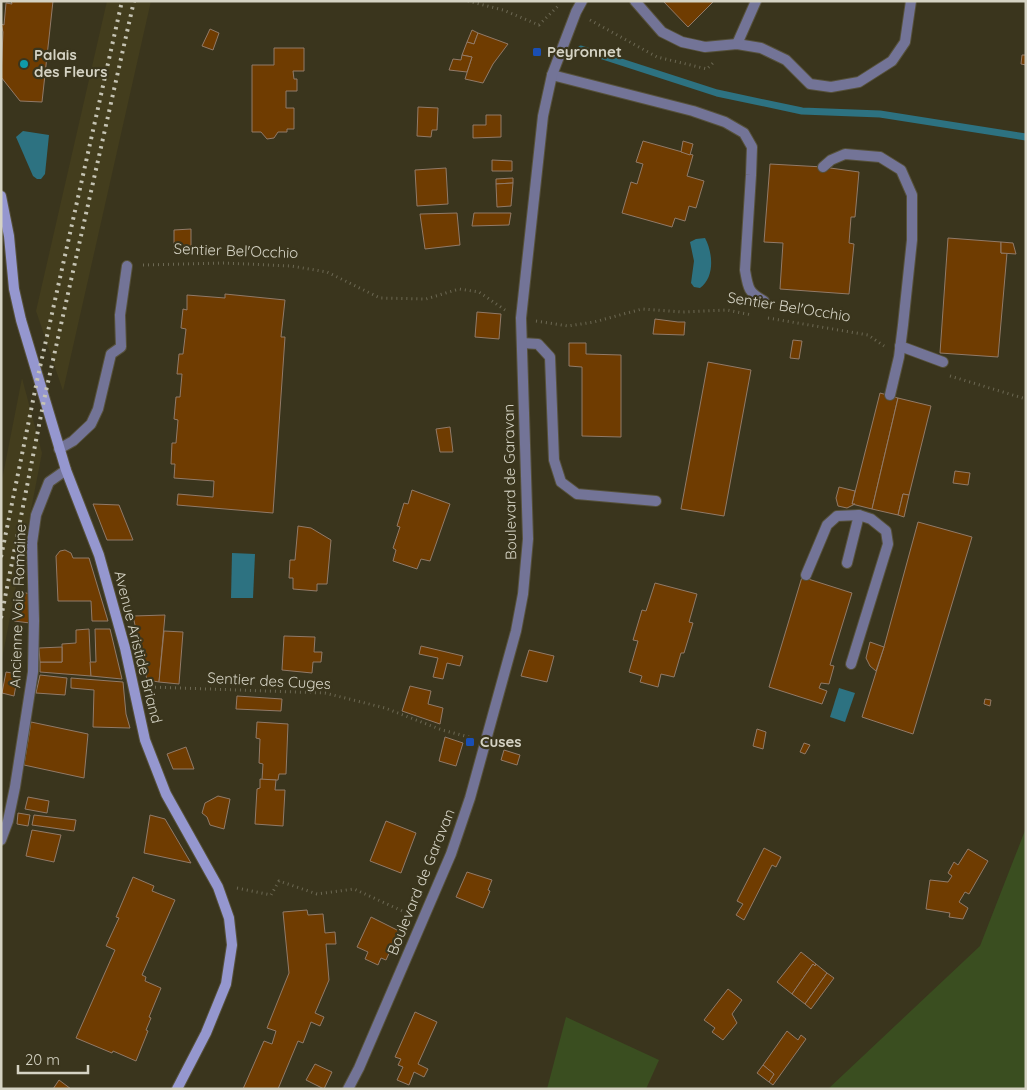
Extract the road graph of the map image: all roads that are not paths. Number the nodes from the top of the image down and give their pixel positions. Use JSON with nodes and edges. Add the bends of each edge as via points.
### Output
{"nodes":[{"id":1,"x":582,"y":1,"type":"edge"},
{"id":2,"x":635,"y":1,"type":"edge"},
{"id":3,"x":756,"y":1,"type":"edge"},
{"id":4,"x":911,"y":1,"type":"edge"},
{"id":5,"x":737,"y":44,"type":"junction"},
{"id":6,"x":552,"y":75,"type":"junction"},
{"id":7,"x":823,"y":167,"type":"dead end"},
{"id":8,"x":1,"y":196,"type":"edge"},
{"id":9,"x":127,"y":266,"type":"road end"},
{"id":10,"x":764,"y":302,"type":"dead end"},
{"id":11,"x":522,"y":343,"type":"junction"},
{"id":12,"x":900,"y":346,"type":"junction"},
{"id":13,"x":943,"y":362,"type":"dead end"},
{"id":14,"x":890,"y":395,"type":"dead end"},
{"id":15,"x":59,"y":449,"type":"junction"},
{"id":16,"x":66,"y":470,"type":"junction"},
{"id":17,"x":656,"y":501,"type":"dead end"},
{"id":18,"x":859,"y":515,"type":"junction"},
{"id":19,"x":847,"y":563,"type":"dead end"},
{"id":20,"x":806,"y":575,"type":"dead end"},
{"id":21,"x":852,"y":664,"type":"dead end"},
{"id":22,"x":1,"y":840,"type":"edge"},
{"id":23,"x":177,"y":1089,"type":"edge"},
{"id":24,"x":348,"y":1089,"type":"edge"}],
"edges":[{"from":1,"to":6,"type":"street","name":"Boulevard de Garavan"},
{"from":2,"to":5,"type":"street","via":[[662,32],[682,42],[706,47]]},
{"from":3,"to":5,"type":"street"},
{"from":4,"to":5,"type":"street","via":[[905,42],[892,61],[859,82],[831,87],[810,84],[786,60],[761,48]]},
{"from":6,"to":10,"type":"street","via":[[693,111],[725,122],[744,133],[752,147],[744,270],[752,295]]},
{"from":6,"to":11,"type":"street","name":"Boulevard de Garavan","via":[[543,116],[521,318]]},
{"from":7,"to":12,"type":"street","via":[[845,154],[880,157],[901,170],[912,195],[912,240]]},
{"from":8,"to":15,"type":"main road","name":"Avenue Aristide Briand","via":[[16,297]]},
{"from":9,"to":15,"type":"street","via":[[120,315],[121,347],[112,354],[91,424]]},
{"from":11,"to":17,"type":"street","via":[[538,344],[550,357],[554,460],[561,482],[577,494]]},
{"from":11,"to":24,"type":"street","name":"Boulevard de Garavan","via":[[528,539],[516,631],[470,798],[451,854]]},
{"from":12,"to":13,"type":"street"},
{"from":12,"to":14,"type":"street"},
{"from":15,"to":16,"type":"main road","name":"Avenue Aristide Briand"},
{"from":16,"to":22,"type":"street","name":"Ancienne Voie Romaine","via":[[49,482],[36,515],[32,543],[33,672],[15,787]]},
{"from":16,"to":23,"type":"main road","name":"Avenue Aristide Briand","via":[[99,555],[135,687],[145,740],[166,794],[218,887],[229,918],[232,945],[226,984],[206,1033]]},
{"from":18,"to":19,"type":"street"},
{"from":18,"to":20,"type":"street","via":[[837,516],[827,525]]},
{"from":18,"to":21,"type":"street","via":[[886,531],[888,544]]}]}
